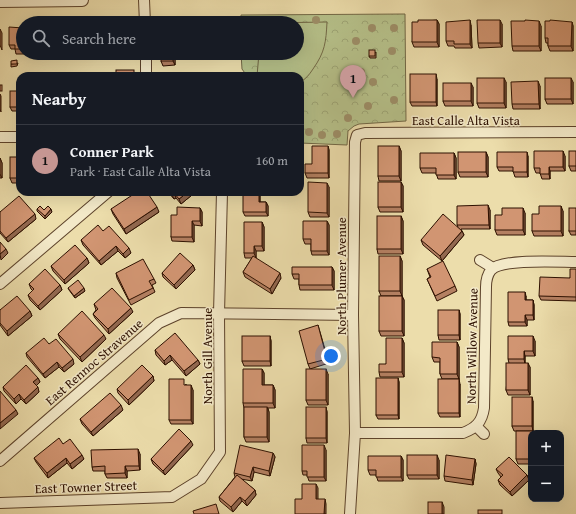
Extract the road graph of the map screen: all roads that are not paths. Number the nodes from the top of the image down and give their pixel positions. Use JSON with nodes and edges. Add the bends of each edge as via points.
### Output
{"nodes":[{"id":1,"x":46,"y":0,"type":"edge"},
{"id":2,"x":82,"y":0,"type":"edge"},
{"id":3,"x":144,"y":0,"type":"edge"},
{"id":4,"x":0,"y":1,"type":"edge"},
{"id":5,"x":145,"y":16,"type":"edge"},
{"id":6,"x":146,"y":60,"type":"edge"},
{"id":7,"x":146,"y":72,"type":"edge"},
{"id":8,"x":576,"y":132,"type":"edge"},
{"id":9,"x":357,"y":135,"type":"joint"},
{"id":10,"x":16,"y":137,"type":"edge"},
{"id":11,"x":0,"y":138,"type":"edge"},
{"id":12,"x":103,"y":196,"type":"edge"},
{"id":13,"x":222,"y":196,"type":"edge"},
{"id":14,"x":480,"y":260,"type":"dead end"},
{"id":15,"x":576,"y":262,"type":"edge"},
{"id":16,"x":493,"y":268,"type":"junction"},
{"id":17,"x":0,"y":284,"type":"edge"},
{"id":18,"x":219,"y":314,"type":"junction"},
{"id":19,"x":353,"y":315,"type":"junction"},
{"id":20,"x":477,"y":426,"type":"junction"},
{"id":21,"x":354,"y":433,"type":"junction"},
{"id":22,"x":484,"y":434,"type":"dead end"},
{"id":23,"x":0,"y":461,"type":"edge"},
{"id":24,"x":172,"y":497,"type":"joint"},
{"id":25,"x":0,"y":503,"type":"edge"},
{"id":26,"x":350,"y":514,"type":"edge"}],
"edges":[{"from":1,"to":2,"type":"street"},
{"from":1,"to":4,"type":"street"},
{"from":3,"to":5,"type":"street"},
{"from":6,"to":7,"type":"street"},
{"from":8,"to":9,"type":"street","name":"East Calle Alta Vista"},
{"from":9,"to":19,"type":"street","name":"North Plumer Avenue"},
{"from":10,"to":11,"type":"street"},
{"from":12,"to":17,"type":"street"},
{"from":13,"to":18,"type":"street","name":"North Gill Avenue"},
{"from":14,"to":16,"type":"street"},
{"from":15,"to":16,"type":"street","via":[[506,263]]},
{"from":16,"to":20,"type":"street","name":"North Willow Avenue","via":[[486,278],[484,408],[482,419]]},
{"from":18,"to":19,"type":"street","name":"East Rennoc Stravenue"},
{"from":18,"to":23,"type":"street","name":"East Rennoc Stravenue","via":[[181,313],[159,323]]},
{"from":18,"to":24,"type":"street","name":"North Gill Avenue","via":[[220,452],[202,479]]},
{"from":19,"to":21,"type":"street","name":"North Plumer Avenue"},
{"from":20,"to":21,"type":"street","via":[[463,433]]},
{"from":20,"to":22,"type":"street"},
{"from":21,"to":26,"type":"street","name":"North Plumer Avenue"},
{"from":24,"to":25,"type":"street","name":"East Towner Street"}]}
